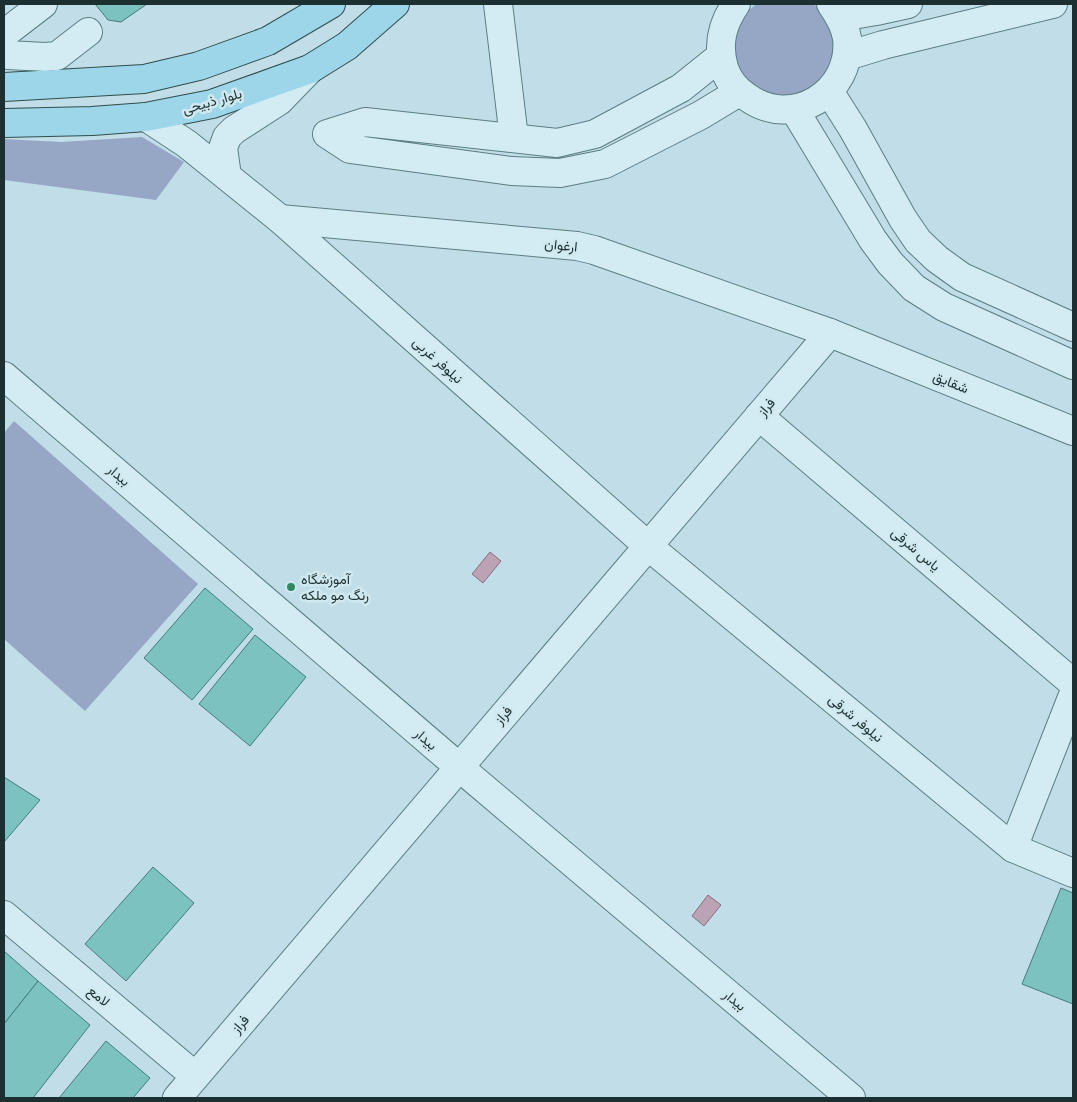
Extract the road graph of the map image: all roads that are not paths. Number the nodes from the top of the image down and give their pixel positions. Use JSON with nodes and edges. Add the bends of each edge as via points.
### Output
{"nodes":[{"id":1,"x":43,"y":4,"type":"edge"},
{"id":2,"x":331,"y":4,"type":"edge"},
{"id":3,"x":395,"y":4,"type":"edge"},
{"id":4,"x":498,"y":4,"type":"edge"},
{"id":5,"x":736,"y":4,"type":"edge"},
{"id":6,"x":908,"y":4,"type":"edge"},
{"id":7,"x":1053,"y":4,"type":"edge"},
{"id":8,"x":836,"y":11,"type":"edge"},
{"id":9,"x":88,"y":32,"type":"dead end"},
{"id":10,"x":4,"y":34,"type":"edge"},
{"id":11,"x":4,"y":53,"type":"edge"},
{"id":12,"x":721,"y":56,"type":"junction"},
{"id":13,"x":847,"y":56,"type":"junction"},
{"id":14,"x":310,"y":69,"type":"junction"},
{"id":15,"x":4,"y":87,"type":"edge"},
{"id":16,"x":739,"y":92,"type":"junction"},
{"id":17,"x":829,"y":92,"type":"junction"},
{"id":18,"x":794,"y":109,"type":"junction"},
{"id":19,"x":146,"y":117,"type":"junction"},
{"id":20,"x":4,"y":123,"type":"edge"},
{"id":21,"x":514,"y":138,"type":"junction"},
{"id":22,"x":227,"y":176,"type":"junction"},
{"id":23,"x":280,"y":219,"type":"junction"},
{"id":24,"x":1073,"y":327,"type":"edge"},
{"id":25,"x":830,"y":333,"type":"junction"},
{"id":26,"x":1073,"y":365,"type":"edge"},
{"id":27,"x":4,"y":376,"type":"edge"},
{"id":28,"x":759,"y":416,"type":"junction"},
{"id":29,"x":1073,"y":431,"type":"edge"},
{"id":30,"x":648,"y":546,"type":"junction"},
{"id":31,"x":1073,"y":683,"type":"edge"},
{"id":32,"x":1073,"y":696,"type":"edge"},
{"id":33,"x":459,"y":767,"type":"junction"},
{"id":34,"x":1013,"y":848,"type":"junction"},
{"id":35,"x":1073,"y":873,"type":"edge"},
{"id":36,"x":4,"y":915,"type":"edge"},
{"id":37,"x":195,"y":1076,"type":"junction"},
{"id":38,"x":176,"y":1098,"type":"edge"},
{"id":39,"x":851,"y":1098,"type":"edge"}],
"edges":[{"from":1,"to":10,"type":"street"},
{"from":2,"to":15,"type":"main road","via":[[268,41],[199,66],[144,79]]},
{"from":3,"to":14,"type":"main road","name":"بلوار ذبیحی","via":[[347,46]]},
{"from":4,"to":21,"type":"street"},
{"from":5,"to":12,"type":"street","via":[[720,36]]},
{"from":6,"to":8,"type":"street","via":[[876,12]]},
{"from":7,"to":13,"type":"street"},
{"from":8,"to":13,"type":"street","via":[[847,36]]},
{"from":9,"to":11,"type":"street","via":[[57,56]]},
{"from":12,"to":16,"type":"street","via":[[727,75]]},
{"from":12,"to":21,"type":"street","via":[[681,88],[595,134],[557,143]]},
{"from":13,"to":17,"type":"street"},
{"from":14,"to":19,"type":"main road","name":"بلوار ذبیحی","via":[[212,104]]},
{"from":14,"to":22,"type":"street","via":[[279,101],[227,138],[223,148]]},
{"from":16,"to":18,"type":"street","via":[[755,103],[774,109]]},
{"from":16,"to":21,"type":"street","via":[[605,164],[560,173],[511,171],[350,149],[327,134],[365,122]]},
{"from":17,"to":18,"type":"street","via":[[813,103]]},
{"from":17,"to":24,"type":"street","via":[[918,241],[962,277]]},
{"from":18,"to":26,"type":"street","via":[[874,240],[914,288],[944,307]]},
{"from":19,"to":20,"type":"main road","name":"بلوار ذبیحی"},
{"from":19,"to":22,"type":"street","name":"نیلوفر غربی"},
{"from":22,"to":23,"type":"street","name":"نیلوفر غربی"},
{"from":23,"to":25,"type":"street","name":"ارغوان","via":[[577,246]]},
{"from":23,"to":30,"type":"street","name":"نیلوفر غربی"},
{"from":25,"to":28,"type":"street","name":"فراز"},
{"from":25,"to":29,"type":"street","name":"شقایق"},
{"from":27,"to":33,"type":"street","name":"بیدار"},
{"from":28,"to":30,"type":"street","name":"فراز"},
{"from":28,"to":31,"type":"street","name":"یاس شرقی"},
{"from":30,"to":33,"type":"street","name":"فراز"},
{"from":30,"to":34,"type":"street","name":"نیلوفر شرقی"},
{"from":32,"to":34,"type":"street"},
{"from":33,"to":37,"type":"street","name":"فراز"},
{"from":33,"to":39,"type":"street","name":"بیدار"},
{"from":34,"to":35,"type":"street","name":"نیلوفر شرقی"},
{"from":36,"to":37,"type":"street","name":"لامع"},
{"from":37,"to":38,"type":"street","name":"فراز"}]}
